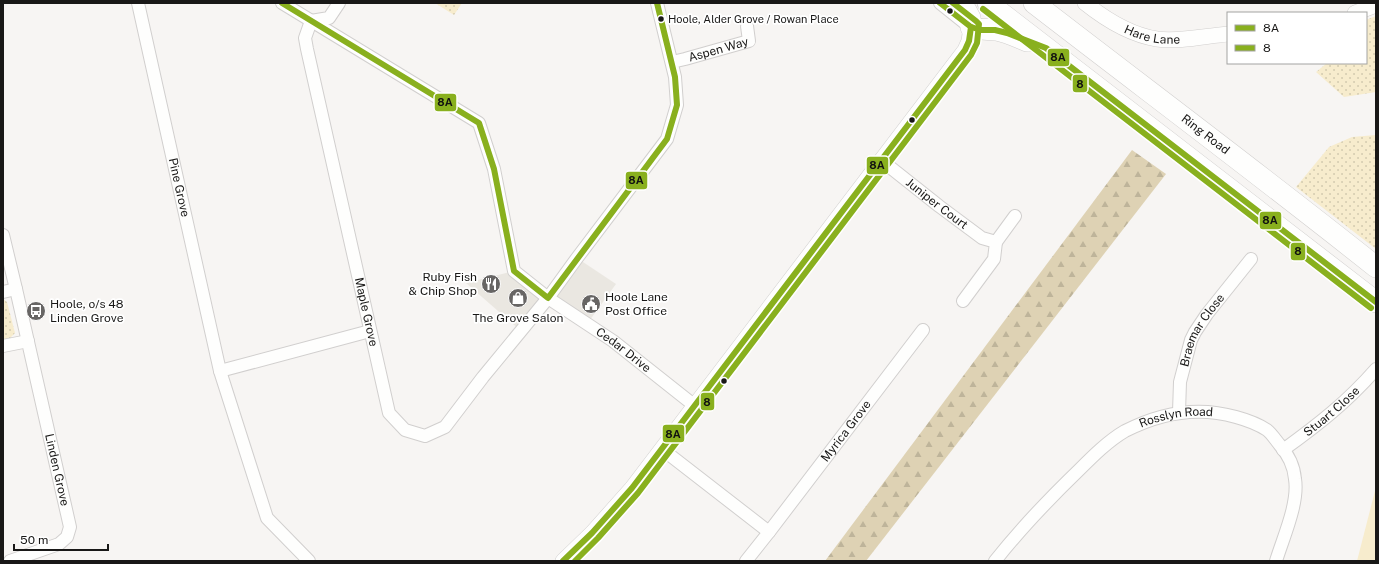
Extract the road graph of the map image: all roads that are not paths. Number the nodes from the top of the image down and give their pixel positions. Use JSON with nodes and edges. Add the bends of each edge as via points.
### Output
{"nodes":[{"id":1,"x":138,"y":3,"type":"edge"},
{"id":2,"x":282,"y":3,"type":"edge"},
{"id":3,"x":338,"y":3,"type":"edge"},
{"id":4,"x":657,"y":3,"type":"edge"},
{"id":5,"x":940,"y":3,"type":"edge"},
{"id":6,"x":962,"y":3,"type":"edge"},
{"id":7,"x":988,"y":3,"type":"edge"},
{"id":8,"x":1034,"y":3,"type":"edge"},
{"id":9,"x":1085,"y":3,"type":"edge"},
{"id":10,"x":1376,"y":5,"type":"edge"},
{"id":11,"x":1358,"y":12,"type":"edge"},
{"id":12,"x":311,"y":21,"type":"junction"},
{"id":13,"x":747,"y":26,"type":"dead end"},
{"id":14,"x":970,"y":27,"type":"junction"},
{"id":15,"x":1227,"y":34,"type":"edge"},
{"id":16,"x":1046,"y":48,"type":"junction"},
{"id":17,"x":672,"y":62,"type":"junction"},
{"id":18,"x":881,"y":160,"type":"junction"},
{"id":19,"x":1015,"y":216,"type":"dead end"},
{"id":20,"x":3,"y":235,"type":"edge"},
{"id":21,"x":996,"y":242,"type":"junction"},
{"id":22,"x":1251,"y":258,"type":"dead end"},
{"id":23,"x":1376,"y":267,"type":"edge"},
{"id":24,"x":16,"y":289,"type":"junction"},
{"id":25,"x":3,"y":292,"type":"edge"},
{"id":26,"x":548,"y":298,"type":"junction"},
{"id":27,"x":963,"y":301,"type":"dead end"},
{"id":28,"x":1376,"y":302,"type":"edge"},
{"id":29,"x":923,"y":330,"type":"dead end"},
{"id":30,"x":370,"y":331,"type":"junction"},
{"id":31,"x":28,"y":341,"type":"junction"},
{"id":32,"x":3,"y":346,"type":"edge"},
{"id":33,"x":1376,"y":369,"type":"edge"},
{"id":34,"x":220,"y":371,"type":"junction"},
{"id":35,"x":695,"y":406,"type":"junction"},
{"id":36,"x":1179,"y":412,"type":"junction"},
{"id":37,"x":662,"y":449,"type":"junction"},
{"id":38,"x":1284,"y":450,"type":"junction"},
{"id":39,"x":769,"y":532,"type":"junction"},
{"id":40,"x":10,"y":561,"type":"edge"},
{"id":41,"x":309,"y":561,"type":"edge"},
{"id":42,"x":563,"y":561,"type":"edge"},
{"id":43,"x":746,"y":561,"type":"edge"},
{"id":44,"x":995,"y":561,"type":"edge"},
{"id":45,"x":1276,"y":561,"type":"edge"}],
"edges":[{"from":1,"to":34,"type":"street","name":"Pine Grove"},
{"from":2,"to":12,"type":"street","name":"Cedar Drive"},
{"from":3,"to":12,"type":"street","via":[[329,18]]},
{"from":4,"to":17,"type":"street","name":"Maple Grove"},
{"from":5,"to":14,"type":"street"},
{"from":6,"to":14,"type":"highway","via":[[970,18]]},
{"from":7,"to":16,"type":"highway"},
{"from":8,"to":23,"type":"highway","name":"Ring Road"},
{"from":9,"to":15,"type":"street","name":"Hare Lane","via":[[1121,26],[1156,39],[1173,40]]},
{"from":10,"to":11,"type":"street"},
{"from":12,"to":26,"type":"street","name":"Cedar Drive","via":[[480,123],[494,169],[514,271]]},
{"from":12,"to":30,"type":"street","name":"Maple Grove","via":[[305,38],[307,49]]},
{"from":13,"to":17,"type":"street","name":"Aspen Way","via":[[749,41]]},
{"from":14,"to":16,"type":"highway","via":[[1006,32]]},
{"from":14,"to":18,"type":"street","via":[[965,50]]},
{"from":16,"to":28,"type":"highway"},
{"from":17,"to":26,"type":"street","name":"Maple Grove","via":[[677,105],[667,139]]},
{"from":18,"to":21,"type":"street","name":"Juniper Court","via":[[982,238]]},
{"from":18,"to":35,"type":"street"},
{"from":19,"to":21,"type":"street"},
{"from":20,"to":24,"type":"street","name":"Linden Grove"},
{"from":21,"to":27,"type":"street","via":[[994,259]]},
{"from":22,"to":36,"type":"street","name":"Braemar Close","via":[[1207,314],[1191,340],[1180,382]]},
{"from":24,"to":25,"type":"street"},
{"from":24,"to":31,"type":"street","name":"Linden Grove"},
{"from":26,"to":30,"type":"street","name":"Maple Grove","via":[[445,427],[425,436],[405,430],[389,413]]},
{"from":26,"to":35,"type":"street","name":"Cedar Drive","via":[[613,342]]},
{"from":29,"to":39,"type":"street","name":"Myrica Grove"},
{"from":30,"to":34,"type":"street"},
{"from":31,"to":32,"type":"street"},
{"from":31,"to":40,"type":"street","name":"Linden Grove","via":[[70,527],[67,537],[59,544]]},
{"from":33,"to":38,"type":"street","name":"Stuart Close","via":[[1327,417]]},
{"from":34,"to":41,"type":"street","name":"Pine Grove","via":[[267,518]]},
{"from":35,"to":37,"type":"street"},
{"from":36,"to":38,"type":"street","name":"Rosslyn Road","via":[[1203,411],[1248,420],[1268,430]]},
{"from":36,"to":44,"type":"street","name":"Rosslyn Road","via":[[1151,419],[1124,432],[1100,450],[1046,502]]},
{"from":37,"to":39,"type":"street"},
{"from":37,"to":42,"type":"street","via":[[632,488]]},
{"from":38,"to":45,"type":"street","name":"Rosslyn Road","via":[[1293,469],[1296,489],[1292,512]]},
{"from":39,"to":43,"type":"street","name":"Myrica Grove"}]}
